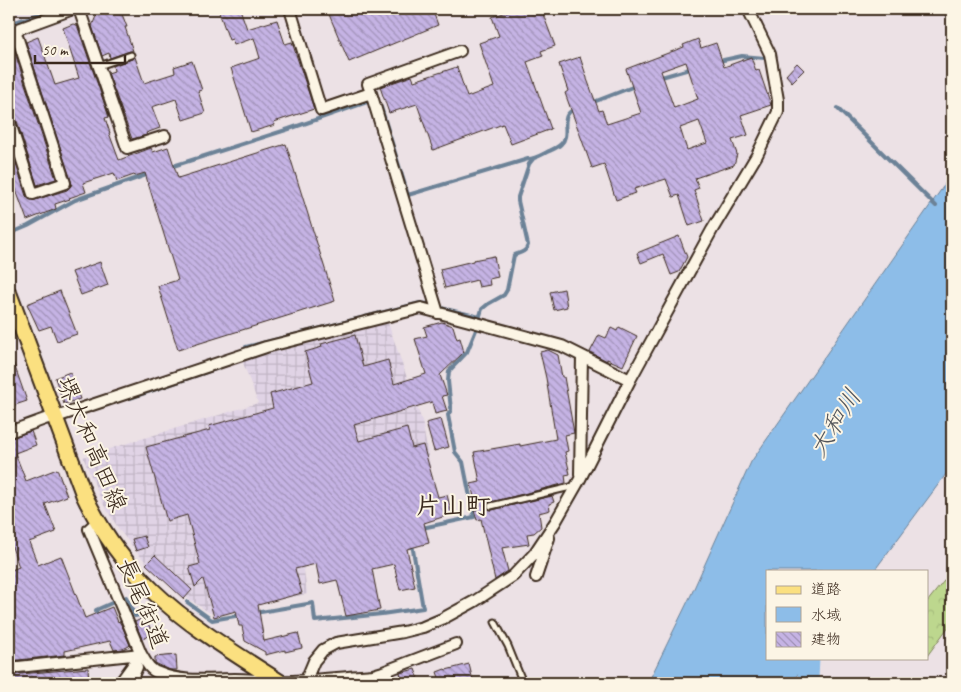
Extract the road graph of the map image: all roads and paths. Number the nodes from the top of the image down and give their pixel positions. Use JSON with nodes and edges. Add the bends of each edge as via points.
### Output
{"nodes":[{"id":1,"x":73,"y":9,"type":"edge"},
{"id":2,"x":78,"y":9,"type":"edge"},
{"id":3,"x":290,"y":9,"type":"edge"},
{"id":4,"x":748,"y":9,"type":"edge"},
{"id":5,"x":12,"y":31,"type":"edge"},
{"id":6,"x":460,"y":52,"type":"dead end"},
{"id":7,"x":131,"y":55,"type":"dead end"},
{"id":8,"x":99,"y":66,"type":"junction"},
{"id":9,"x":371,"y":93,"type":"junction"},
{"id":10,"x":9,"y":120,"type":"edge"},
{"id":11,"x":165,"y":136,"type":"dead end"},
{"id":12,"x":9,"y":294,"type":"edge"},
{"id":13,"x":438,"y":313,"type":"junction"},
{"id":14,"x":582,"y":356,"type":"junction"},
{"id":15,"x":630,"y":380,"type":"junction"},
{"id":16,"x":54,"y":416,"type":"junction"},
{"id":17,"x":9,"y":432,"type":"edge"},
{"id":18,"x":578,"y":482,"type":"junction"},
{"id":19,"x":491,"y":506,"type":"dead end"},
{"id":20,"x":556,"y":520,"type":"junction"},
{"id":21,"x":98,"y":521,"type":"junction"},
{"id":22,"x":536,"y":577,"type":"dead end"},
{"id":23,"x":495,"y":622,"type":"dead end"},
{"id":24,"x":456,"y":644,"type":"dead end"},
{"id":25,"x":141,"y":654,"type":"junction"},
{"id":26,"x":9,"y":668,"type":"edge"},
{"id":27,"x":383,"y":672,"type":"junction"},
{"id":28,"x":306,"y":680,"type":"junction"},
{"id":29,"x":207,"y":681,"type":"edge"},
{"id":30,"x":280,"y":682,"type":"edge"},
{"id":31,"x":120,"y":683,"type":"edge"},
{"id":32,"x":130,"y":683,"type":"edge"},
{"id":33,"x":391,"y":683,"type":"edge"},
{"id":34,"x":523,"y":683,"type":"edge"}],
"edges":[{"from":1,"to":5,"type":"street"},
{"from":2,"to":8,"type":"street"},
{"from":3,"to":9,"type":"street","via":[[321,110]]},
{"from":4,"to":15,"type":"street","via":[[770,54],[778,112]]},
{"from":5,"to":10,"type":"street","via":[[65,183],[33,194]]},
{"from":6,"to":9,"type":"street","via":[[368,84]]},
{"from":7,"to":8,"type":"lane"},
{"from":8,"to":11,"type":"street","via":[[127,148]]},
{"from":9,"to":13,"type":"street"},
{"from":12,"to":16,"type":"main road","name":"堺大和高田線"},
{"from":13,"to":14,"type":"street","via":[[562,346]]},
{"from":13,"to":16,"type":"street","via":[[420,308],[266,347]]},
{"from":14,"to":15,"type":"street"},
{"from":14,"to":18,"type":"street"},
{"from":15,"to":18,"type":"street"},
{"from":16,"to":17,"type":"street"},
{"from":16,"to":21,"type":"main road","name":"堺大和高田線","via":[[84,495]]},
{"from":18,"to":19,"type":"lane"},
{"from":18,"to":20,"type":"street"},
{"from":20,"to":22,"type":"street"},
{"from":20,"to":28,"type":"street","via":[[534,554],[513,576],[475,601],[423,626],[336,644],[323,650]]},
{"from":21,"to":25,"type":"street","name":"長尾街道","via":[[89,529]]},
{"from":21,"to":30,"type":"main road","name":"堺大和高田線","via":[[118,552],[154,592],[208,635]]},
{"from":23,"to":34,"type":"lane"},
{"from":24,"to":27,"type":"street","name":"長尾街道"},
{"from":25,"to":26,"type":"street"},
{"from":25,"to":29,"type":"street","name":"長尾街道","via":[[148,667],[157,673]]},
{"from":25,"to":31,"type":"street"},
{"from":25,"to":32,"type":"street"},
{"from":27,"to":28,"type":"street","name":"長尾街道"},
{"from":27,"to":33,"type":"street"},
{"from":28,"to":30,"type":"street","name":"長尾街道"},
{"from":29,"to":30,"type":"street","name":"長尾街道","via":[[255,679]]}]}
